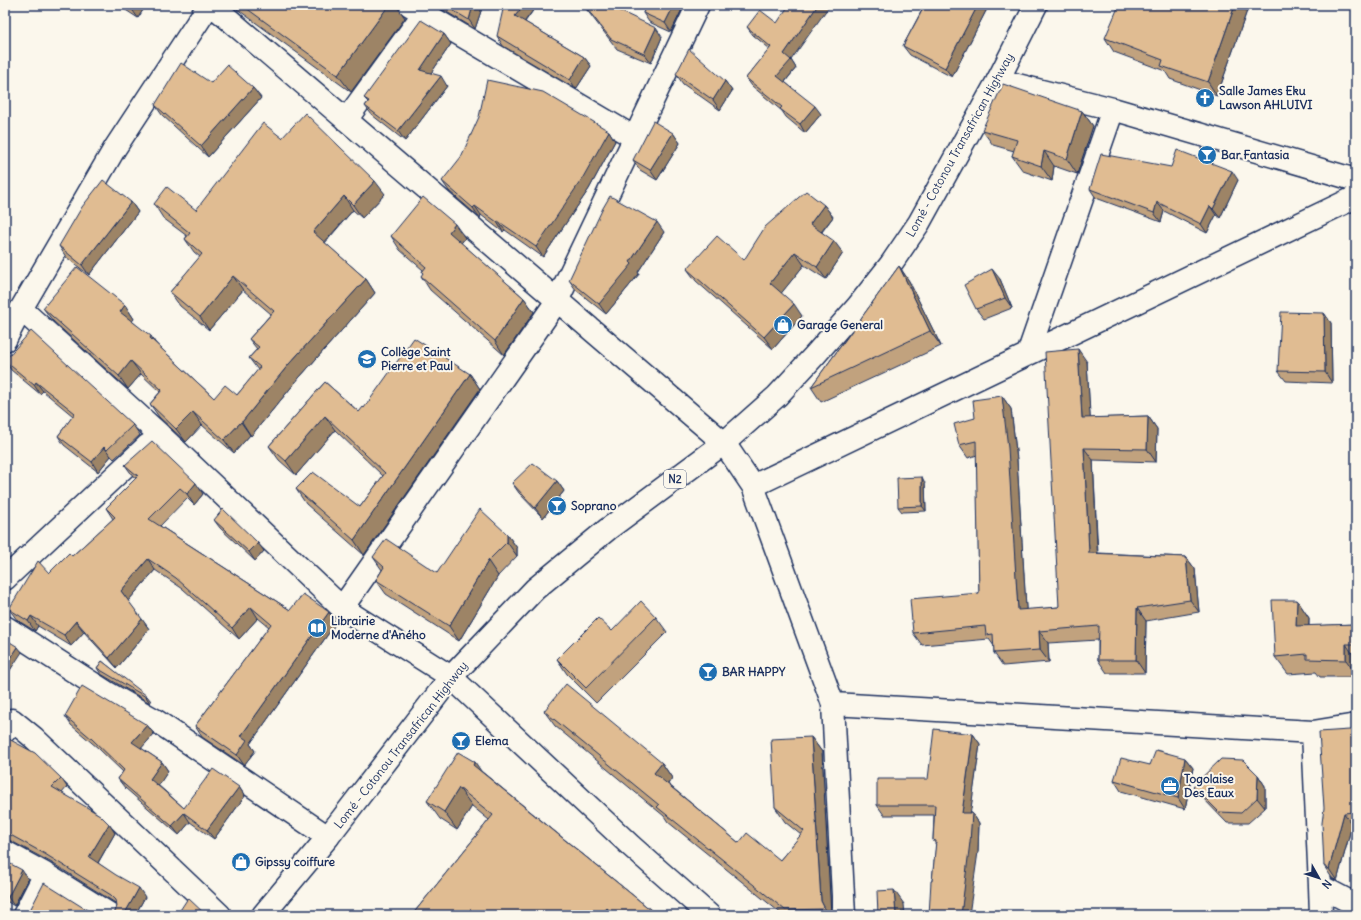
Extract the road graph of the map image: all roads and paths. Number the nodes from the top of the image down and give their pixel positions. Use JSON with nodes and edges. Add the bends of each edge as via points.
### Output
{"nodes":[{"id":1,"x":211,"y":5,"type":"edge"},
{"id":2,"x":698,"y":5,"type":"edge"},
{"id":3,"x":1036,"y":5,"type":"edge"},
{"id":4,"x":417,"y":9,"type":"edge"},
{"id":5,"x":998,"y":80,"type":"junction"},
{"id":6,"x":1113,"y":109,"type":"junction"},
{"id":7,"x":346,"y":120,"type":"junction"},
{"id":8,"x":635,"y":138,"type":"junction"},
{"id":9,"x":1356,"y":180,"type":"edge"},
{"id":10,"x":1356,"y":197,"type":"edge"},
{"id":11,"x":557,"y":301,"type":"junction"},
{"id":12,"x":21,"y":309,"type":"junction"},
{"id":13,"x":5,"y":340,"type":"edge"},
{"id":14,"x":1028,"y":354,"type":"junction"},
{"id":15,"x":159,"y":434,"type":"junction"},
{"id":16,"x":724,"y":443,"type":"junction"},
{"id":17,"x":753,"y":486,"type":"junction"},
{"id":18,"x":5,"y":579,"type":"edge"},
{"id":19,"x":342,"y":608,"type":"junction"},
{"id":20,"x":5,"y":627,"type":"edge"},
{"id":21,"x":451,"y":677,"type":"junction"},
{"id":22,"x":833,"y":704,"type":"junction"},
{"id":23,"x":1356,"y":725,"type":"edge"},
{"id":24,"x":6,"y":728,"type":"edge"},
{"id":25,"x":1313,"y":732,"type":"junction"},
{"id":26,"x":328,"y":837,"type":"junction"},
{"id":27,"x":5,"y":852,"type":"edge"},
{"id":28,"x":45,"y":874,"type":"junction"},
{"id":29,"x":1320,"y":886,"type":"junction"},
{"id":30,"x":1356,"y":905,"type":"edge"},
{"id":31,"x":24,"y":915,"type":"edge"},
{"id":32,"x":111,"y":915,"type":"edge"},
{"id":33,"x":220,"y":915,"type":"edge"},
{"id":34,"x":263,"y":915,"type":"edge"},
{"id":35,"x":709,"y":915,"type":"edge"},
{"id":36,"x":844,"y":915,"type":"edge"},
{"id":37,"x":1320,"y":915,"type":"edge"}],
"edges":[{"from":1,"to":7,"type":"main road"},
{"from":1,"to":12,"type":"main road","via":[[114,148]]},
{"from":2,"to":8,"type":"main road"},
{"from":3,"to":5,"type":"main road","name":"Lomé - Cotonou Transafrican Highway","number":"N2"},
{"from":4,"to":7,"type":"main road"},
{"from":4,"to":8,"type":"main road"},
{"from":5,"to":6,"type":"main road"},
{"from":5,"to":16,"type":"main road","name":"Lomé - Cotonou Transafrican Highway","number":"N2","via":[[919,223],[891,264],[844,322],[777,396]]},
{"from":6,"to":9,"type":"main road"},
{"from":6,"to":14,"type":"main road"},
{"from":7,"to":11,"type":"main road"},
{"from":8,"to":11,"type":"main road"},
{"from":10,"to":14,"type":"main road"},
{"from":11,"to":16,"type":"main road"},
{"from":11,"to":19,"type":"main road"},
{"from":12,"to":13,"type":"main road"},
{"from":12,"to":15,"type":"main road"},
{"from":14,"to":17,"type":"main road"},
{"from":15,"to":18,"type":"main road"},
{"from":15,"to":19,"type":"main road"},
{"from":16,"to":17,"type":"main road"},
{"from":16,"to":21,"type":"main road","name":"Lomé - Cotonou Transafrican Highway","number":"N2","via":[[608,529],[535,589]]},
{"from":17,"to":22,"type":"main road"},
{"from":19,"to":21,"type":"main road"},
{"from":20,"to":26,"type":"main road","via":[[106,692],[155,720]]},
{"from":21,"to":26,"type":"main road","name":"Lomé - Cotonou Transafrican Highway","number":"N2"},
{"from":21,"to":35,"type":"main road","via":[[631,846]]},
{"from":22,"to":25,"type":"main road"},
{"from":22,"to":36,"type":"main road"},
{"from":23,"to":25,"type":"main road"},
{"from":24,"to":33,"type":"main road","via":[[12,720],[34,738]]},
{"from":25,"to":29,"type":"main road"},
{"from":26,"to":34,"type":"main road","name":"Lomé - Cotonou Transafrican Highway","number":"N2"},
{"from":27,"to":28,"type":"main road"},
{"from":28,"to":31,"type":"main road"},
{"from":28,"to":32,"type":"main road"},
{"from":29,"to":30,"type":"main road"},
{"from":29,"to":37,"type":"main road"}]}
